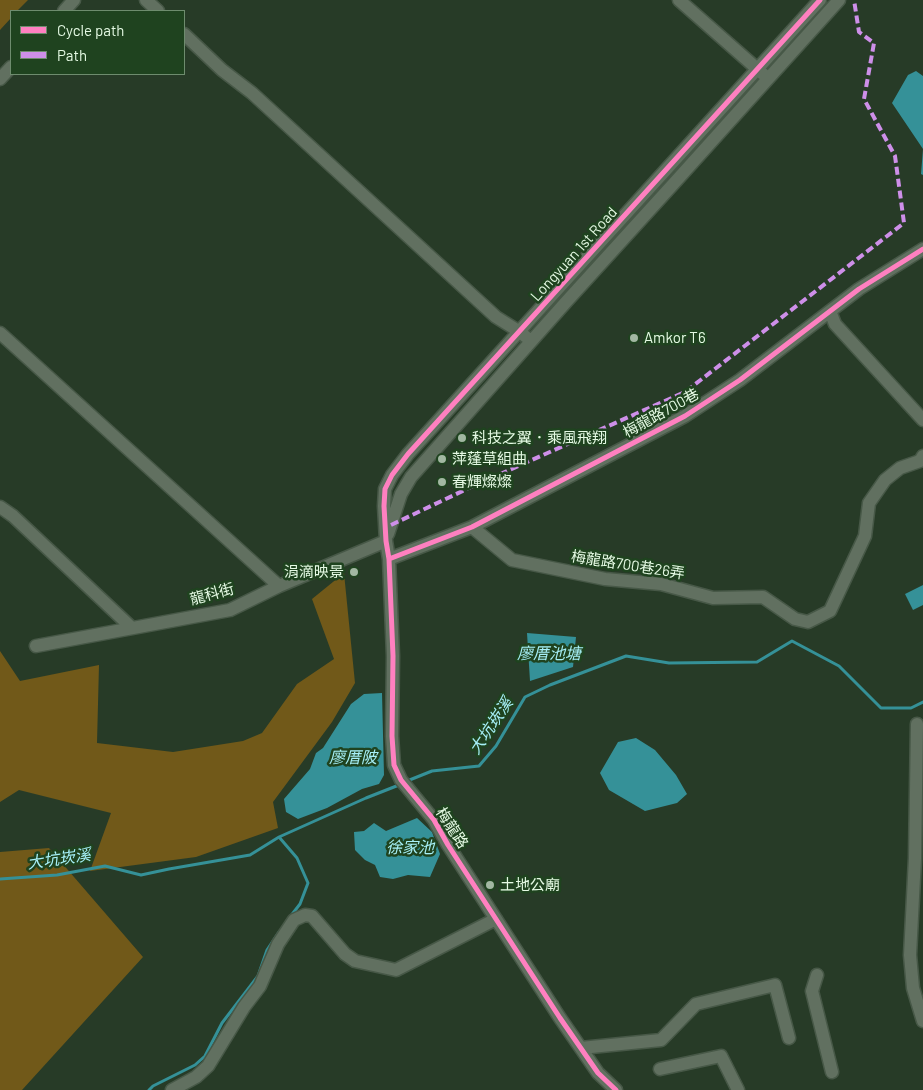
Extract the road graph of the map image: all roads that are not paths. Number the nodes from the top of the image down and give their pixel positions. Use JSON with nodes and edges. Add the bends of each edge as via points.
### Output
{"nodes":[{"id":1,"x":74,"y":0,"type":"edge"},
{"id":2,"x":146,"y":0,"type":"edge"},
{"id":3,"x":679,"y":0,"type":"edge"},
{"id":4,"x":820,"y":0,"type":"edge"},
{"id":5,"x":839,"y":0,"type":"edge"},
{"id":6,"x":65,"y":10,"type":"edge"},
{"id":7,"x":157,"y":10,"type":"edge"},
{"id":8,"x":185,"y":35,"type":"edge"},
{"id":9,"x":10,"y":68,"type":"edge"},
{"id":10,"x":757,"y":70,"type":"junction"},
{"id":11,"x":0,"y":78,"type":"edge"},
{"id":12,"x":769,"y":78,"type":"junction"},
{"id":13,"x":923,"y":248,"type":"edge"},
{"id":14,"x":830,"y":311,"type":"junction"},
{"id":15,"x":520,"y":332,"type":"junction"},
{"id":16,"x":0,"y":333,"type":"edge"},
{"id":17,"x":531,"y":341,"type":"junction"},
{"id":18,"x":923,"y":420,"type":"edge"},
{"id":19,"x":923,"y":456,"type":"edge"},
{"id":20,"x":0,"y":507,"type":"edge"},
{"id":21,"x":472,"y":527,"type":"junction"},
{"id":22,"x":386,"y":541,"type":"junction"},
{"id":23,"x":389,"y":559,"type":"junction"},
{"id":24,"x":279,"y":586,"type":"junction"},
{"id":25,"x":132,"y":628,"type":"junction"},
{"id":26,"x":36,"y":646,"type":"dead end"},
{"id":27,"x":917,"y":724,"type":"dead end"},
{"id":28,"x":496,"y":919,"type":"junction"},
{"id":29,"x":817,"y":975,"type":"dead end"},
{"id":30,"x":923,"y":1021,"type":"edge"},
{"id":31,"x":789,"y":1038,"type":"dead end"},
{"id":32,"x":580,"y":1048,"type":"junction"},
{"id":33,"x":660,"y":1069,"type":"dead end"},
{"id":34,"x":832,"y":1072,"type":"dead end"},
{"id":35,"x":172,"y":1090,"type":"edge"},
{"id":36,"x":616,"y":1090,"type":"edge"},
{"id":37,"x":738,"y":1090,"type":"edge"}],
"edges":[{"from":1,"to":6,"type":"street"},
{"from":2,"to":7,"type":"street"},
{"from":3,"to":10,"type":"street"},
{"from":4,"to":10,"type":"street","name":"Longyuan 1st Road"},
{"from":5,"to":12,"type":"street","name":"Longyuan 1st Road"},
{"from":8,"to":15,"type":"street","via":[[496,317]]},
{"from":9,"to":11,"type":"street"},
{"from":10,"to":12,"type":"street"},
{"from":10,"to":15,"type":"street","name":"Longyuan 1st Road"},
{"from":12,"to":17,"type":"street","name":"Longyuan 1st Road"},
{"from":13,"to":14,"type":"street","name":"梅龍路700巷"},
{"from":14,"to":18,"type":"street","via":[[835,324]]},
{"from":14,"to":21,"type":"street","name":"梅龍路700巷","via":[[740,380],[685,416]]},
{"from":15,"to":17,"type":"street"},
{"from":15,"to":22,"type":"street","name":"Longyuan 1st Road","via":[[392,475],[385,490]]},
{"from":16,"to":24,"type":"street"},
{"from":17,"to":22,"type":"street","name":"Longyuan 1st Road","via":[[411,477],[401,494]]},
{"from":19,"to":21,"type":"street","name":"梅龍路700巷26弄","via":[[920,461],[900,468],[885,480],[870,503],[865,536],[830,611],[808,622],[795,620],[763,597],[713,598],[661,584],[606,579],[512,560]]},
{"from":20,"to":25,"type":"street"},
{"from":21,"to":23,"type":"street","name":"梅龍路700巷"},
{"from":22,"to":23,"type":"street","name":"梅龍路"},
{"from":22,"to":24,"type":"street","name":"龍科街"},
{"from":23,"to":28,"type":"street","name":"梅龍路","via":[[394,765],[434,820]]},
{"from":24,"to":25,"type":"street","name":"龍科街","via":[[230,610]]},
{"from":25,"to":26,"type":"street","name":"龍科街"},
{"from":27,"to":30,"type":"street","via":[[910,955],[913,988]]},
{"from":28,"to":32,"type":"street","name":"梅龍路"},
{"from":28,"to":35,"type":"street","via":[[396,970],[355,961],[312,916],[294,920],[278,944],[260,986],[208,1066]]},
{"from":29,"to":34,"type":"street","via":[[812,991]]},
{"from":31,"to":32,"type":"street","via":[[775,985],[696,1004],[662,1040]]},
{"from":32,"to":36,"type":"street","name":"梅龍路","via":[[598,1073]]},
{"from":33,"to":37,"type":"street","via":[[721,1056]]}]}
